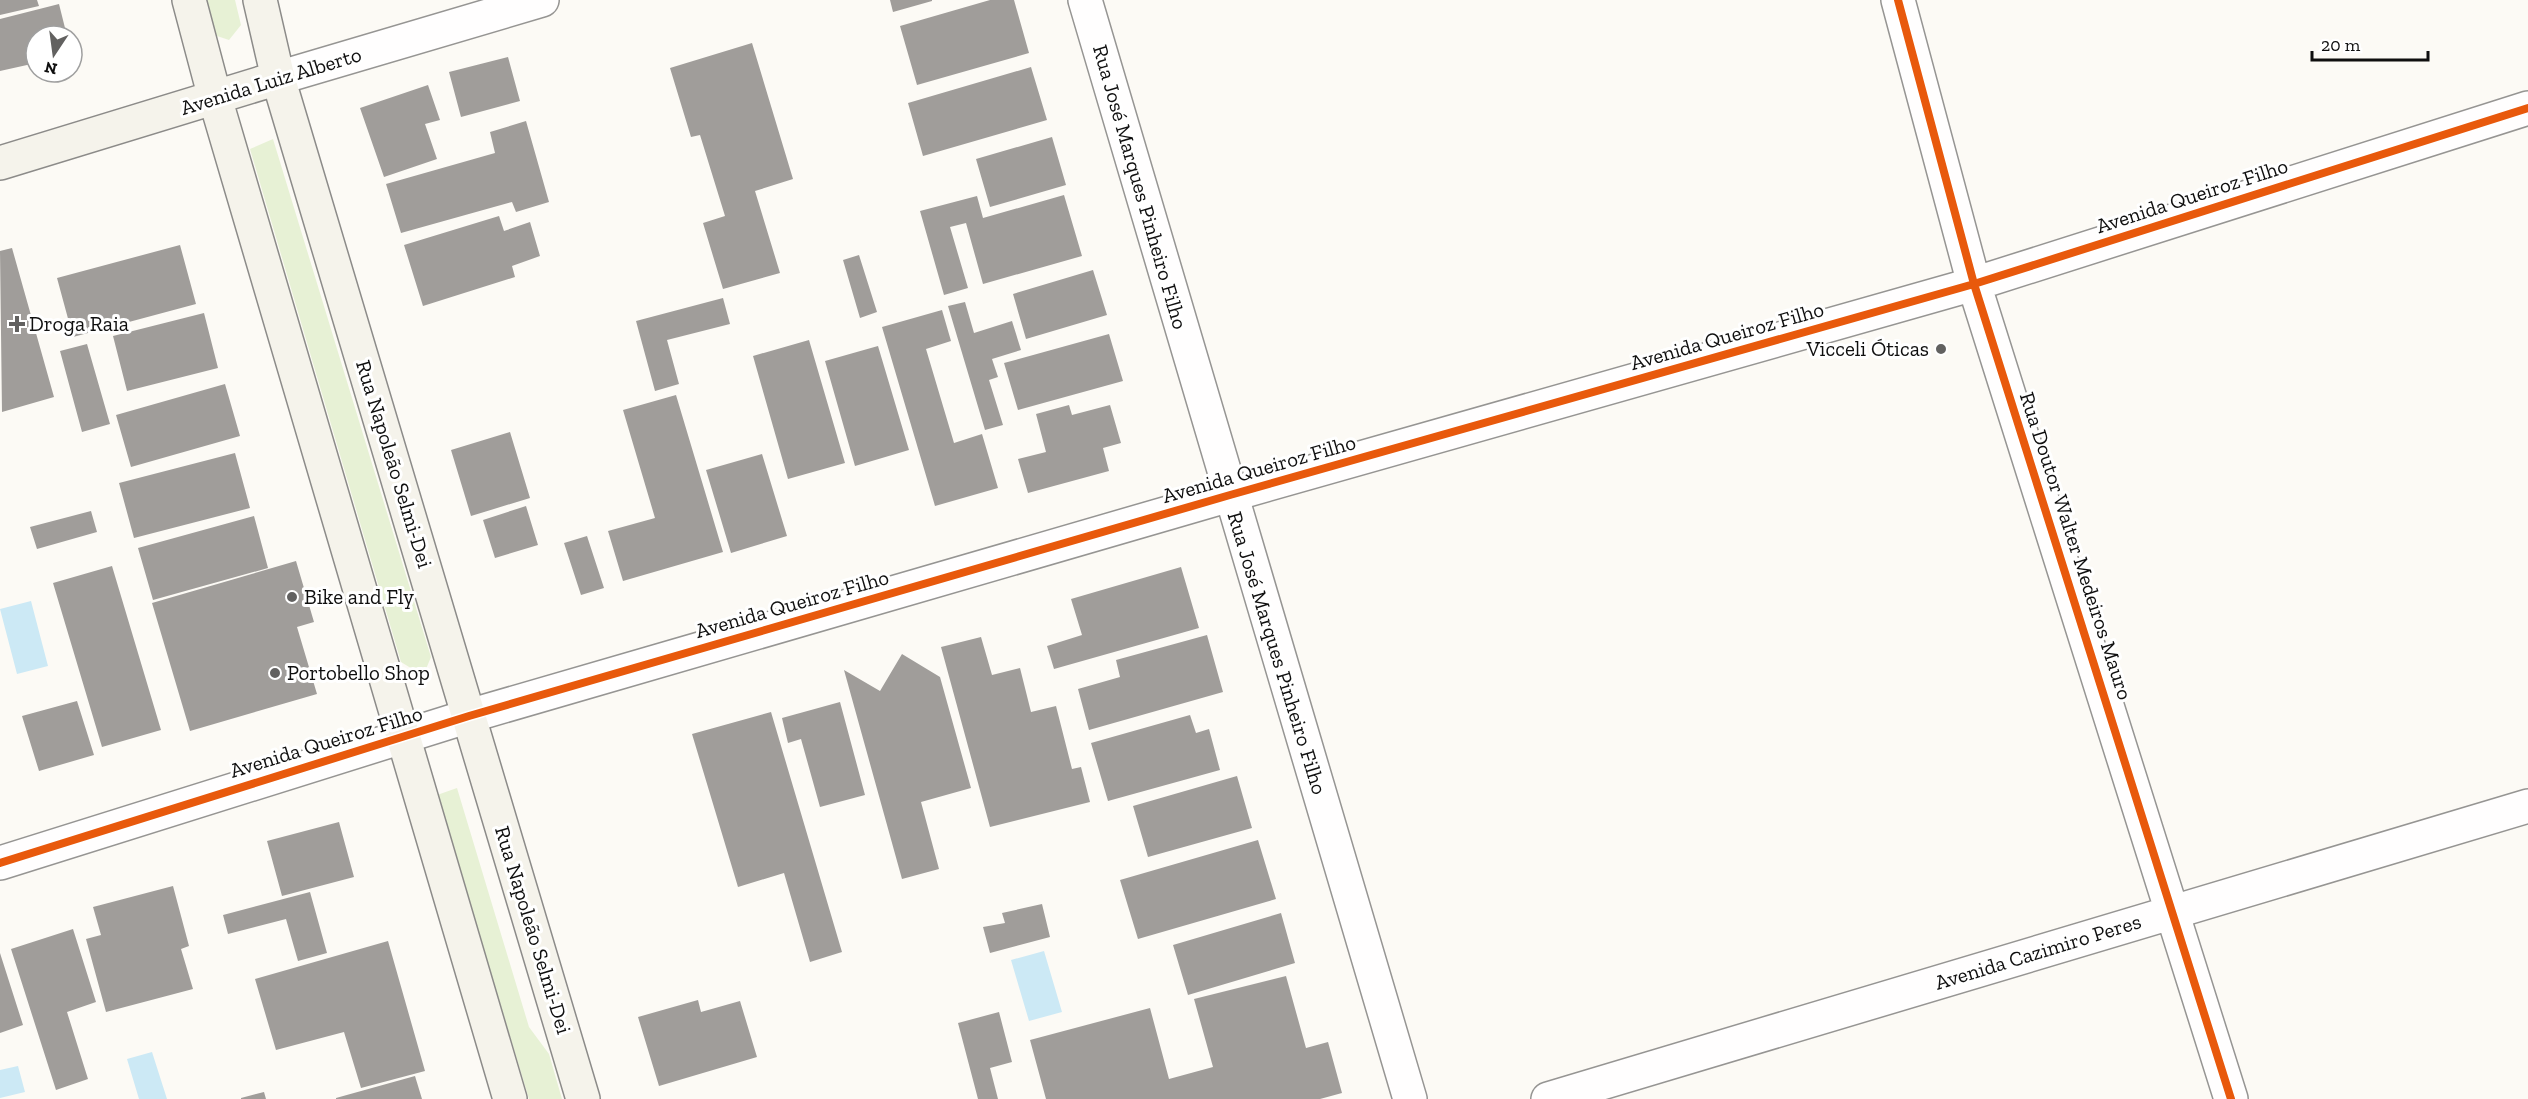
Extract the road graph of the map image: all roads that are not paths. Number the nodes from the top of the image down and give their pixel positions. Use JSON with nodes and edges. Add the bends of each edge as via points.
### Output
{"nodes":[{"id":1,"x":189,"y":0,"type":"edge"},
{"id":2,"x":260,"y":0,"type":"edge"},
{"id":3,"x":542,"y":0,"type":"edge"},
{"id":4,"x":1085,"y":0,"type":"edge"},
{"id":5,"x":1898,"y":0,"type":"edge"},
{"id":6,"x":278,"y":78,"type":"junction"},
{"id":7,"x":214,"y":98,"type":"junction"},
{"id":8,"x":2528,"y":108,"type":"edge"},
{"id":9,"x":0,"y":163,"type":"edge"},
{"id":10,"x":1974,"y":284,"type":"junction"},
{"id":11,"x":1230,"y":495,"type":"junction"},
{"id":12,"x":469,"y":716,"type":"junction"},
{"id":13,"x":404,"y":736,"type":"junction"},
{"id":14,"x":2528,"y":806,"type":"edge"},
{"id":15,"x":0,"y":863,"type":"edge"},
{"id":16,"x":2174,"y":911,"type":"junction"},
{"id":17,"x":510,"y":1099,"type":"edge"},
{"id":18,"x":583,"y":1099,"type":"edge"},
{"id":19,"x":1410,"y":1099,"type":"edge"},
{"id":20,"x":1548,"y":1099,"type":"edge"},
{"id":21,"x":2231,"y":1099,"type":"edge"}],
"edges":[{"from":1,"to":7,"type":"main road"},
{"from":2,"to":6,"type":"main road","name":"Rua Napoleão Selmi-Dei"},
{"from":3,"to":6,"type":"street","name":"Avenida Luiz Alberto"},
{"from":4,"to":11,"type":"street","name":"Rua José Marques Pinheiro Filho"},
{"from":5,"to":10,"type":"street","name":"Rua Doutor Walter Medeiros Mauro"},
{"from":6,"to":7,"type":"main road","name":"Avenida Luiz Alberto"},
{"from":6,"to":12,"type":"main road","name":"Rua Napoleão Selmi-Dei"},
{"from":7,"to":9,"type":"main road","name":"Avenida Luiz Alberto"},
{"from":7,"to":13,"type":"main road"},
{"from":8,"to":10,"type":"street","name":"Avenida Queiroz Filho"},
{"from":10,"to":11,"type":"street","name":"Avenida Queiroz Filho"},
{"from":10,"to":16,"type":"street","name":"Rua Doutor Walter Medeiros Mauro"},
{"from":11,"to":12,"type":"street","name":"Avenida Queiroz Filho"},
{"from":11,"to":19,"type":"street","name":"Rua José Marques Pinheiro Filho"},
{"from":12,"to":13,"type":"street","name":"Avenida Queiroz Filho"},
{"from":12,"to":18,"type":"main road","name":"Rua Napoleão Selmi-Dei"},
{"from":13,"to":15,"type":"street","name":"Avenida Queiroz Filho"},
{"from":13,"to":17,"type":"main road"},
{"from":14,"to":16,"type":"street","name":"Avenida Cazimiro Peres"},
{"from":16,"to":20,"type":"street","name":"Avenida Cazimiro Peres"},
{"from":16,"to":21,"type":"street","name":"Rua Doutor Walter Medeiros Mauro"}]}
